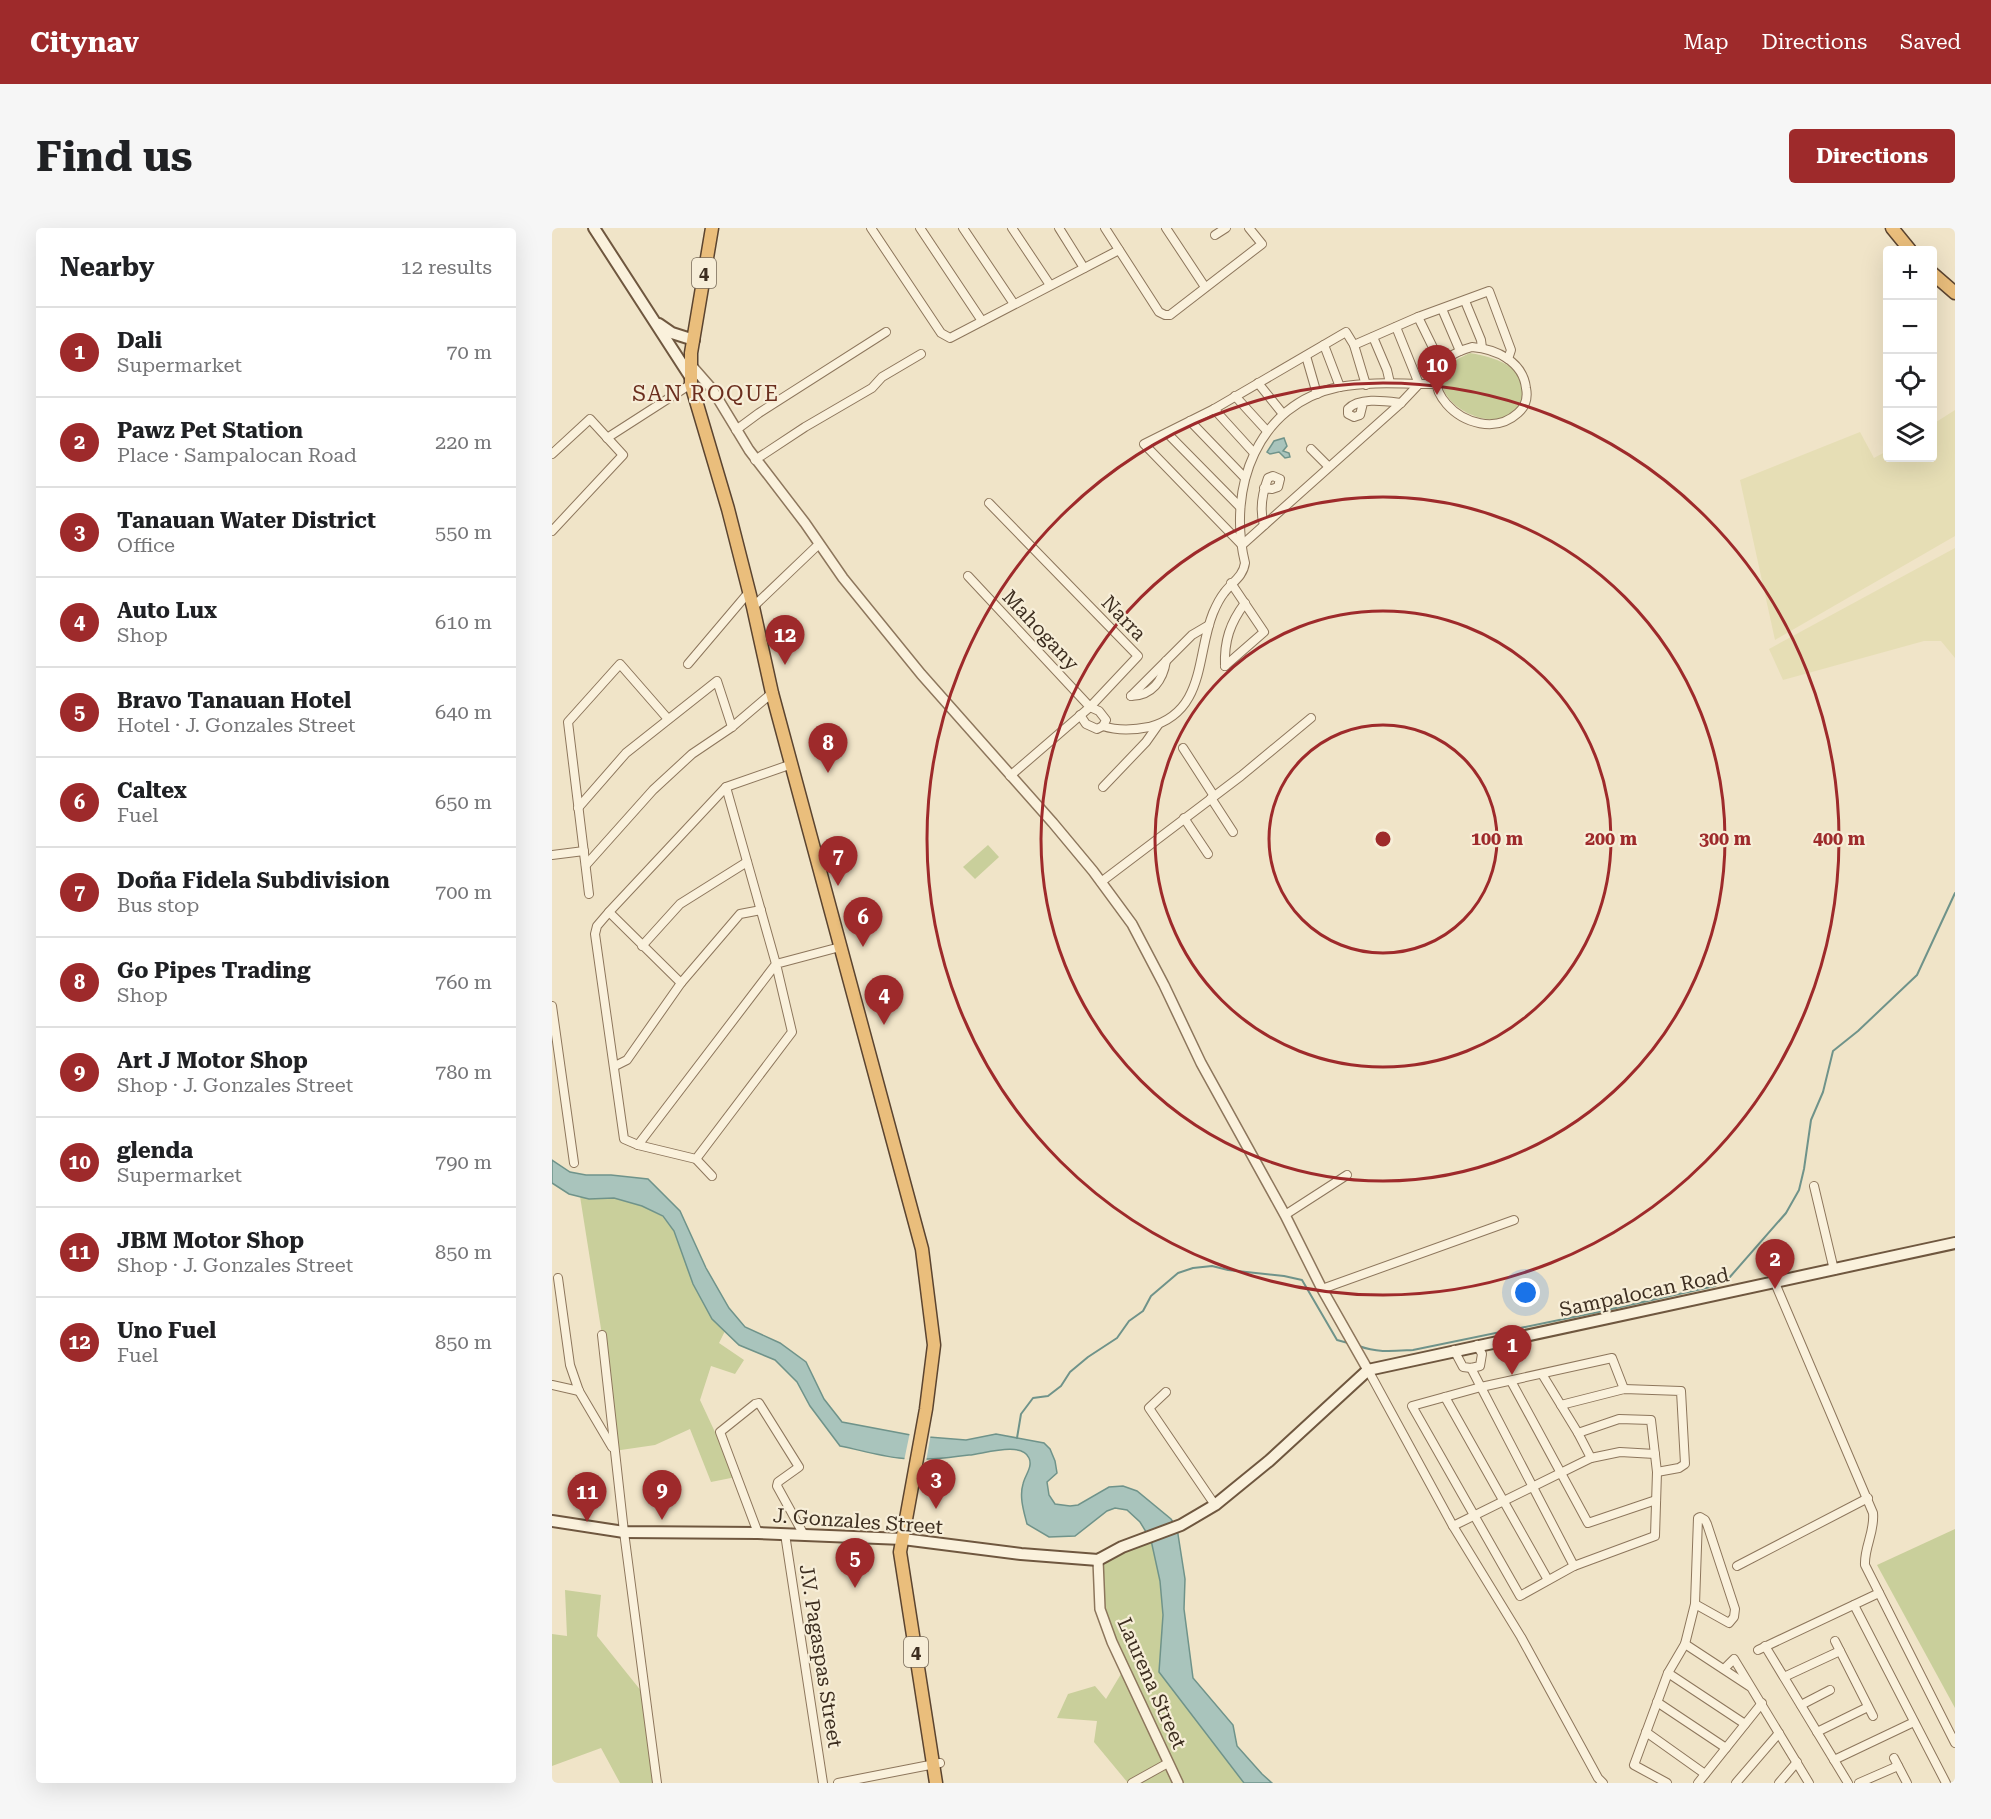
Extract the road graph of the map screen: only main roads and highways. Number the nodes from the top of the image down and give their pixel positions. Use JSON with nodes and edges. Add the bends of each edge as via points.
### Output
{"nodes":[{"id":1,"x":594,"y":228,"type":"edge"},
{"id":2,"x":712,"y":228,"type":"edge"},
{"id":3,"x":1892,"y":228,"type":"edge"},
{"id":4,"x":1908,"y":246,"type":"edge"},
{"id":5,"x":1937,"y":277,"type":"edge"},
{"id":6,"x":1955,"y":293,"type":"edge"},
{"id":7,"x":652,"y":319,"type":"junction"},
{"id":8,"x":694,"y":340,"type":"junction"},
{"id":9,"x":691,"y":381,"type":"junction"},
{"id":10,"x":1955,"y":1243,"type":"edge"},
{"id":11,"x":552,"y":1521,"type":"edge"},
{"id":12,"x":903,"y":1539,"type":"junction"},
{"id":13,"x":1098,"y":1560,"type":"joint"},
{"id":14,"x":936,"y":1764,"type":"junction"},
{"id":15,"x":936,"y":1783,"type":"edge"},
{"id":16,"x":943,"y":1783,"type":"edge"}],
"edges":[{"from":1,"to":7,"type":"main road","number":"4"},
{"from":2,"to":8,"type":"highway","number":"4"},
{"from":3,"to":4,"type":"highway"},
{"from":5,"to":6,"type":"highway"},
{"from":7,"to":8,"type":"main road","via":[[672,333]]},
{"from":7,"to":9,"type":"main road","number":"4"},
{"from":8,"to":9,"type":"highway","number":"4"},
{"from":9,"to":12,"type":"highway","number":"4","via":[[922,1249],[934,1345]]},
{"from":10,"to":13,"type":"main road","name":"Sampalocan Road","via":[[1368,1370],[1215,1505],[1181,1525]]},
{"from":11,"to":12,"type":"main road","name":"J. Gonzales Street","via":[[624,1532]]},
{"from":12,"to":13,"type":"main road","name":"J. Gonzales Street"},
{"from":12,"to":14,"type":"highway","number":"4","via":[[900,1552]]},
{"from":14,"to":15,"type":"highway","number":"4"},
{"from":14,"to":16,"type":"highway","number":"4"}]}
